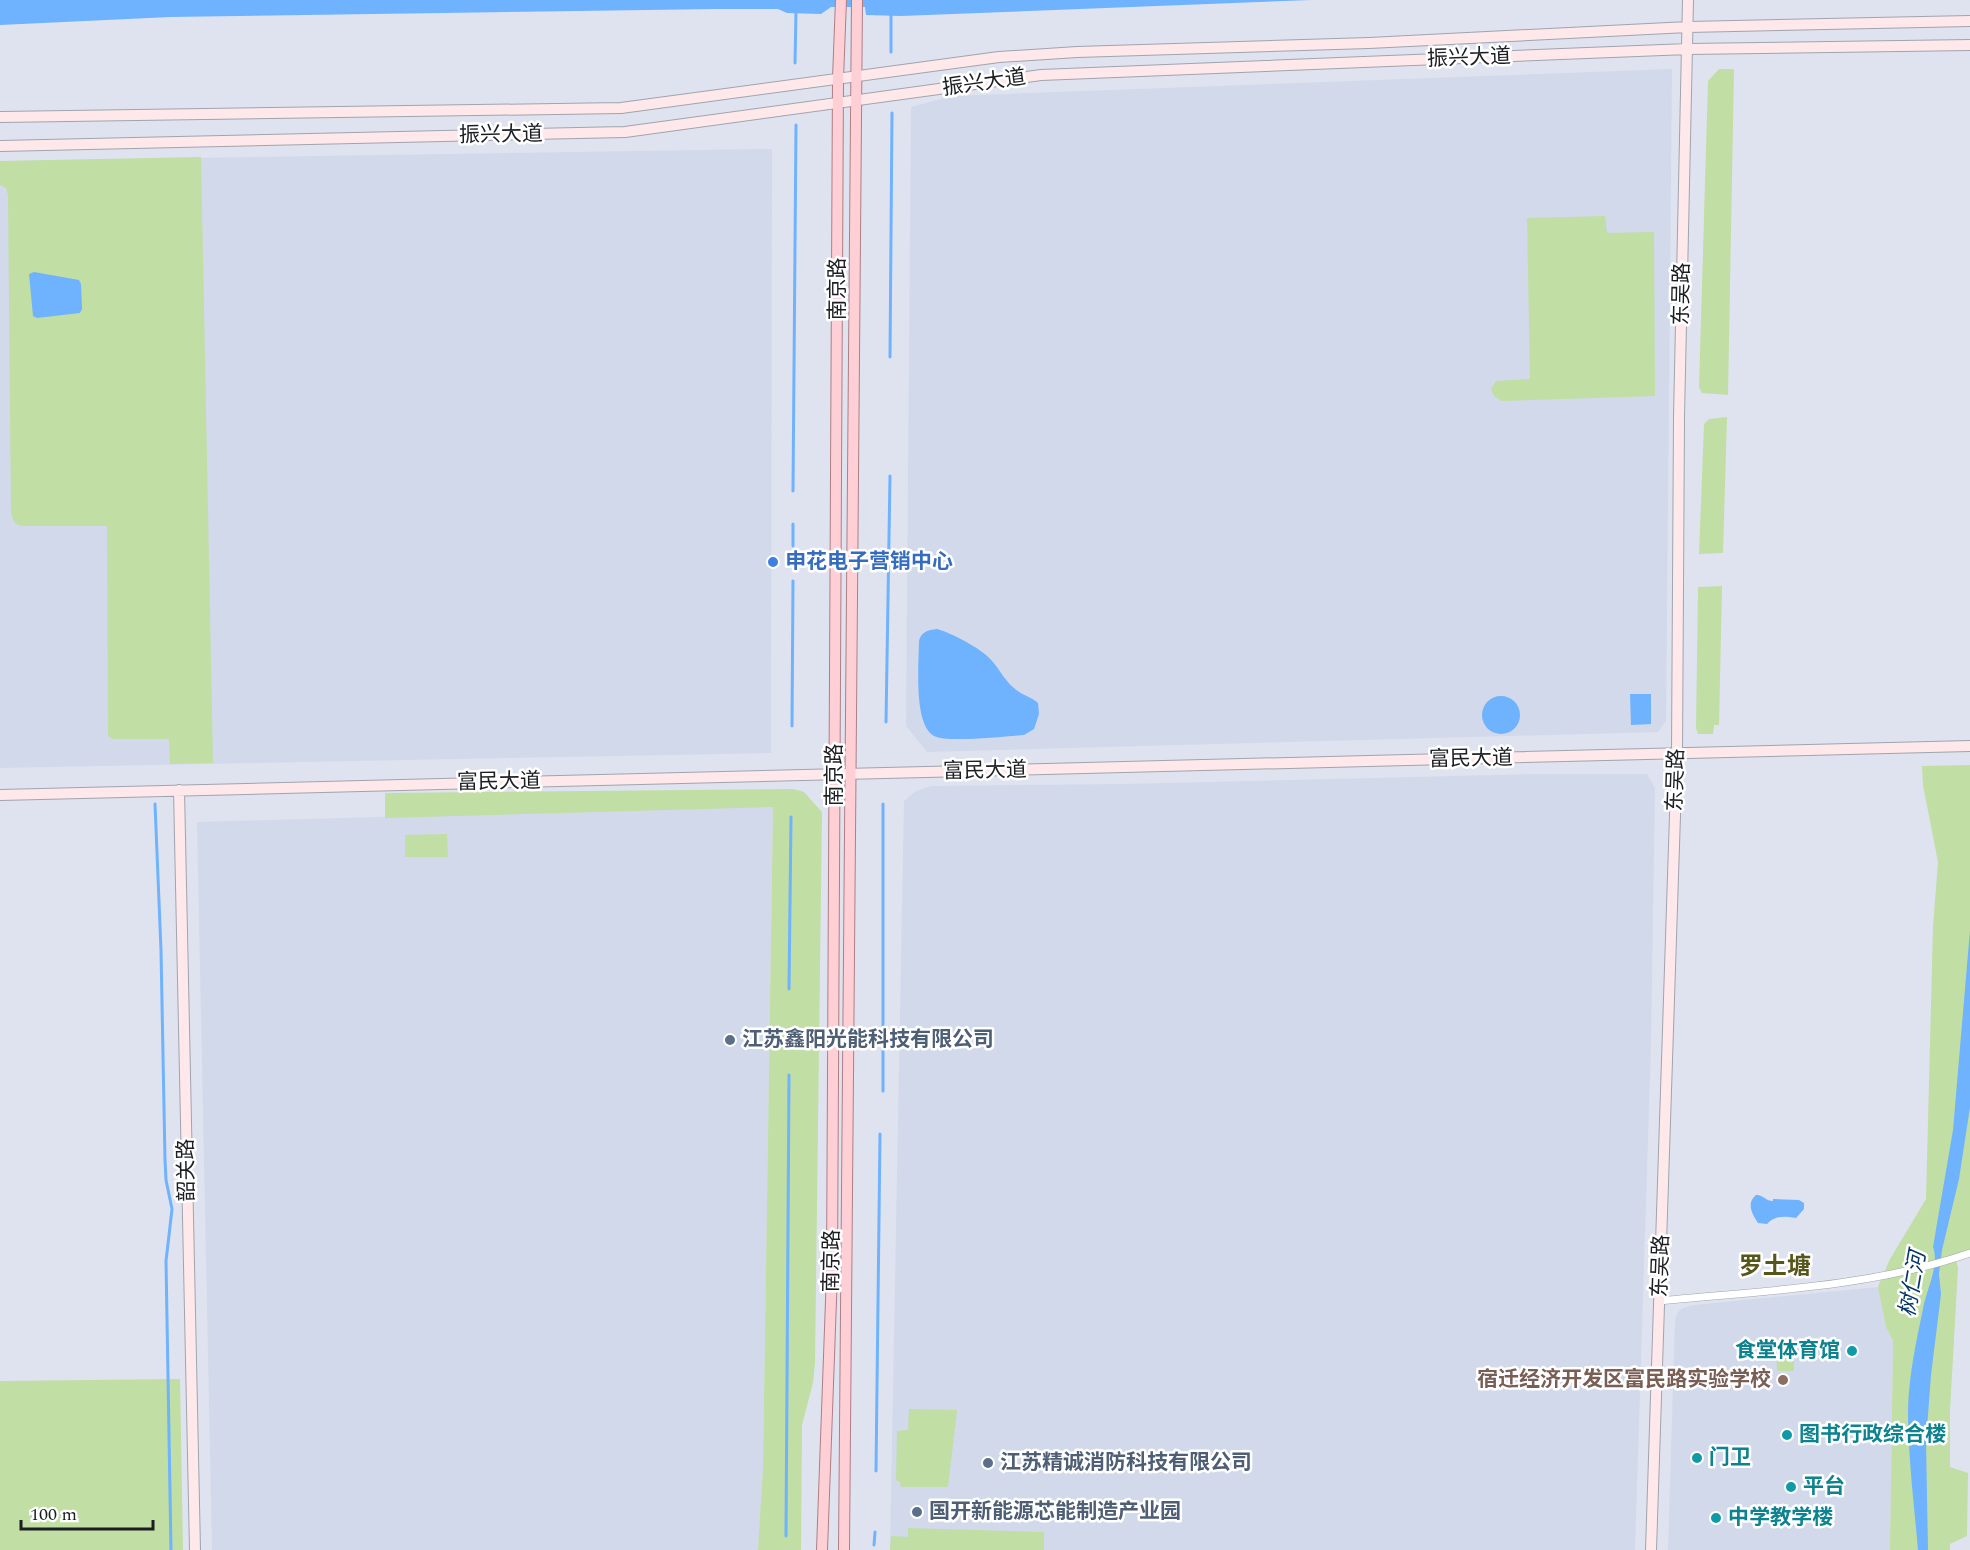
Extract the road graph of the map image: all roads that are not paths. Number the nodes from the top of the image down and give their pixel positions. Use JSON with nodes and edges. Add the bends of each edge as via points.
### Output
{"nodes":[{"id":1,"x":841,"y":0,"type":"edge"},
{"id":2,"x":857,"y":0,"type":"edge"},
{"id":3,"x":1688,"y":5,"type":"edge"},
{"id":4,"x":1970,"y":21,"type":"edge"},
{"id":5,"x":1688,"y":27,"type":"junction"},
{"id":6,"x":1970,"y":45,"type":"edge"},
{"id":7,"x":1688,"y":49,"type":"junction"},
{"id":8,"x":856,"y":77,"type":"junction"},
{"id":9,"x":838,"y":79,"type":"junction"},
{"id":10,"x":856,"y":101,"type":"junction"},
{"id":11,"x":838,"y":104,"type":"junction"},
{"id":12,"x":0,"y":117,"type":"edge"},
{"id":13,"x":0,"y":146,"type":"edge"},
{"id":14,"x":1970,"y":746,"type":"edge"},
{"id":15,"x":1677,"y":754,"type":"junction"},
{"id":16,"x":835,"y":774,"type":"junction"},
{"id":17,"x":849,"y":774,"type":"junction"},
{"id":18,"x":179,"y":790,"type":"junction"},
{"id":19,"x":0,"y":795,"type":"edge"},
{"id":20,"x":1970,"y":1253,"type":"edge"},
{"id":21,"x":1659,"y":1301,"type":"junction"},
{"id":22,"x":822,"y":1549,"type":"edge"},
{"id":23,"x":195,"y":1550,"type":"edge"},
{"id":24,"x":844,"y":1550,"type":"edge"},
{"id":25,"x":1651,"y":1550,"type":"edge"}],
"edges":[{"from":1,"to":9,"type":"main road","name":"南京路"},
{"from":2,"to":8,"type":"main road","name":"南京路"},
{"from":3,"to":5,"type":"street","name":"东吴路"},
{"from":4,"to":5,"type":"street","name":"振兴大道"},
{"from":5,"to":7,"type":"street","name":"东吴路"},
{"from":5,"to":8,"type":"street","name":"振兴大道","via":[[1077,52],[999,57]]},
{"from":6,"to":7,"type":"street","name":"振兴大道"},
{"from":7,"to":10,"type":"street","name":"振兴大道","via":[[1041,75]]},
{"from":7,"to":15,"type":"street","name":"东吴路","via":[[1679,406]]},
{"from":8,"to":9,"type":"street","name":"振兴大道"},
{"from":8,"to":10,"type":"main road","name":"南京路"},
{"from":9,"to":11,"type":"main road","name":"南京路"},
{"from":9,"to":12,"type":"street","name":"振兴大道","via":[[621,108]]},
{"from":10,"to":11,"type":"street","name":"振兴大道"},
{"from":10,"to":17,"type":"main road","name":"南京路"},
{"from":11,"to":13,"type":"street","name":"振兴大道","via":[[626,132]]},
{"from":11,"to":16,"type":"main road","name":"南京路"},
{"from":14,"to":15,"type":"street","name":"富民大道"},
{"from":15,"to":17,"type":"street","name":"富民大道"},
{"from":15,"to":21,"type":"street","name":"东吴路"},
{"from":16,"to":17,"type":"street","name":"富民大道"},
{"from":16,"to":18,"type":"street","name":"富民大道"},
{"from":16,"to":22,"type":"main road","name":"南京路","via":[[832,1273]]},
{"from":17,"to":24,"type":"main road","name":"南京路"},
{"from":18,"to":19,"type":"street","name":"富民大道"},
{"from":18,"to":23,"type":"street","name":"韶关路"},
{"from":20,"to":21,"type":"street","via":[[1920,1268],[1804,1287]]},
{"from":21,"to":25,"type":"street","name":"东吴路"}]}
